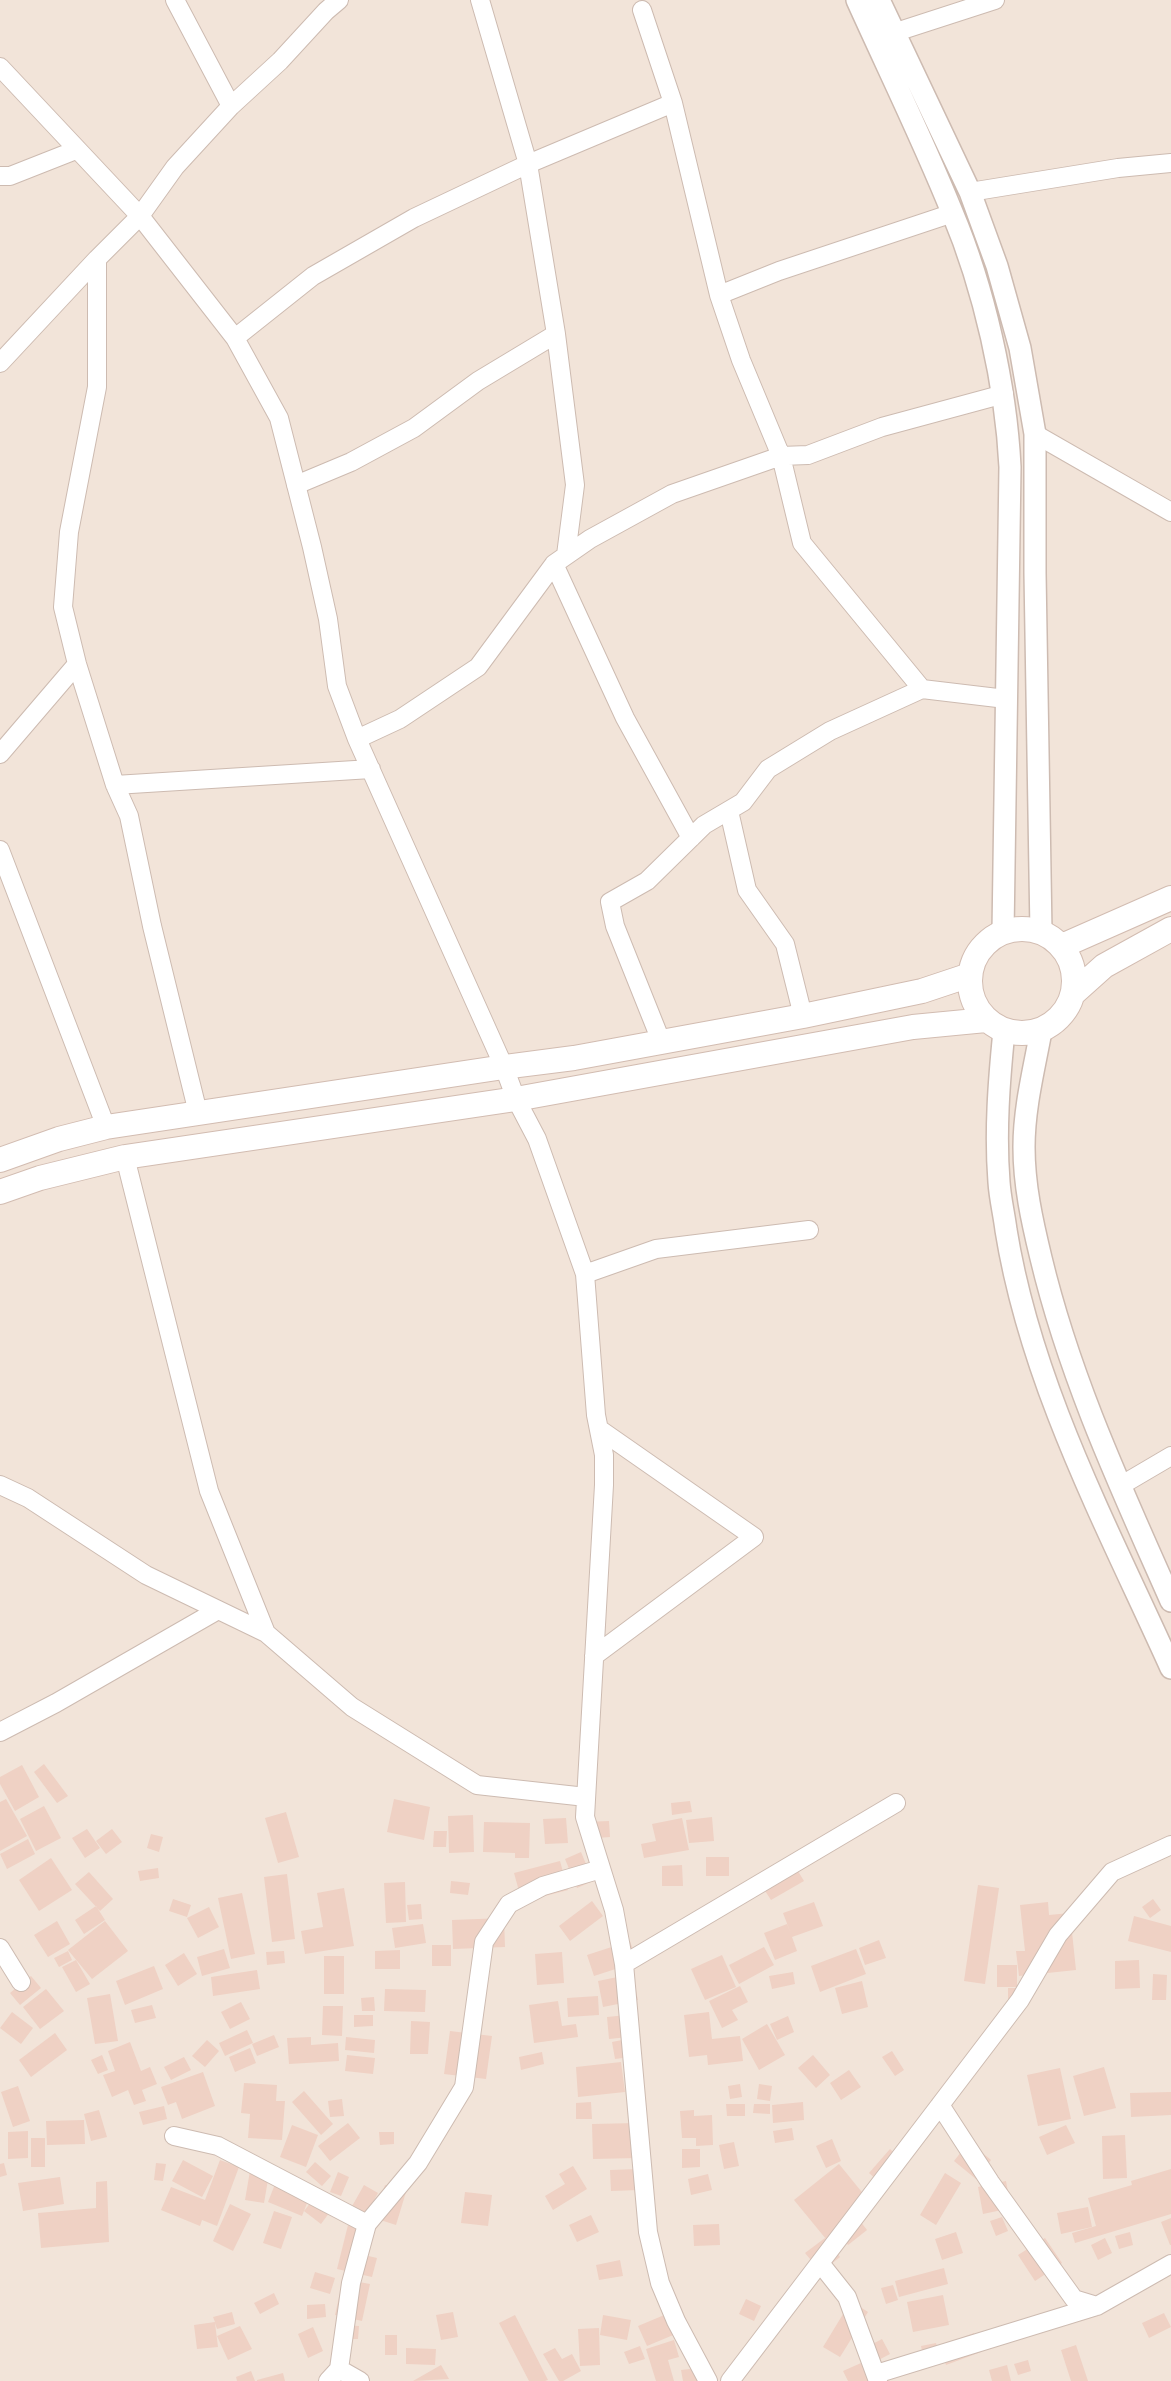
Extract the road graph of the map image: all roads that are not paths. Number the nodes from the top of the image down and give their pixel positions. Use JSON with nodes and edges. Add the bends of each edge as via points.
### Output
{"nodes":[{"id":1,"x":175,"y":0,"type":"edge"},
{"id":2,"x":339,"y":0,"type":"edge"},
{"id":3,"x":480,"y":0,"type":"edge"},
{"id":4,"x":857,"y":0,"type":"edge"},
{"id":5,"x":879,"y":0,"type":"edge"},
{"id":6,"x":995,"y":0,"type":"edge"},
{"id":7,"x":642,"y":10,"type":"dead end"},
{"id":8,"x":893,"y":33,"type":"junction"},
{"id":9,"x":0,"y":67,"type":"edge"},
{"id":10,"x":673,"y":103,"type":"junction"},
{"id":11,"x":231,"y":106,"type":"junction"},
{"id":12,"x":76,"y":150,"type":"junction"},
{"id":13,"x":1171,"y":163,"type":"edge"},
{"id":14,"x":528,"y":164,"type":"junction"},
{"id":15,"x":0,"y":176,"type":"edge"},
{"id":16,"x":970,"y":192,"type":"junction"},
{"id":17,"x":953,"y":213,"type":"junction"},
{"id":18,"x":140,"y":216,"type":"junction"},
{"id":19,"x":97,"y":259,"type":"junction"},
{"id":20,"x":719,"y":295,"type":"junction"},
{"id":21,"x":556,"y":334,"type":"junction"},
{"id":22,"x":235,"y":338,"type":"junction"},
{"id":23,"x":0,"y":363,"type":"edge"},
{"id":24,"x":1004,"y":394,"type":"junction"},
{"id":25,"x":1035,"y":434,"type":"junction"},
{"id":26,"x":781,"y":456,"type":"junction"},
{"id":27,"x":296,"y":485,"type":"junction"},
{"id":28,"x":1171,"y":512,"type":"edge"},
{"id":29,"x":560,"y":560,"type":"junction"},
{"id":30,"x":77,"y":664,"type":"junction"},
{"id":31,"x":922,"y":689,"type":"junction"},
{"id":32,"x":1006,"y":699,"type":"junction"},
{"id":33,"x":357,"y":739,"type":"junction"},
{"id":34,"x":0,"y":754,"type":"edge"},
{"id":35,"x":371,"y":769,"type":"junction"},
{"id":36,"x":115,"y":786,"type":"junction"},
{"id":37,"x":728,"y":810,"type":"junction"},
{"id":38,"x":691,"y":838,"type":"junction"},
{"id":39,"x":0,"y":850,"type":"edge"},
{"id":40,"x":1171,"y":898,"type":"edge"},
{"id":41,"x":1171,"y":929,"type":"edge"},
{"id":42,"x":1003,"y":932,"type":"junction"},
{"id":43,"x":1041,"y":932,"type":"junction"},
{"id":44,"x":1062,"y":946,"type":"junction"},
{"id":45,"x":970,"y":975,"type":"junction"},
{"id":46,"x":1075,"y":992,"type":"junction"},
{"id":47,"x":803,"y":1016,"type":"junction"},
{"id":48,"x":995,"y":1026,"type":"junction"},
{"id":49,"x":1041,"y":1031,"type":"junction"},
{"id":50,"x":661,"y":1041,"type":"junction"},
{"id":51,"x":504,"y":1067,"type":"junction"},
{"id":52,"x":516,"y":1099,"type":"junction"},
{"id":53,"x":198,"y":1113,"type":"junction"},
{"id":54,"x":106,"y":1127,"type":"junction"},
{"id":55,"x":125,"y":1158,"type":"junction"},
{"id":56,"x":0,"y":1160,"type":"edge"},
{"id":57,"x":0,"y":1192,"type":"edge"},
{"id":58,"x":809,"y":1230,"type":"dead end"},
{"id":59,"x":585,"y":1274,"type":"junction"},
{"id":60,"x":599,"y":1429,"type":"junction"},
{"id":61,"x":1171,"y":1456,"type":"edge"},
{"id":62,"x":0,"y":1485,"type":"edge"},
{"id":63,"x":1120,"y":1486,"type":"junction"},
{"id":64,"x":1171,"y":1601,"type":"edge"},
{"id":65,"x":218,"y":1610,"type":"junction"},
{"id":66,"x":266,"y":1633,"type":"junction"},
{"id":67,"x":594,"y":1656,"type":"junction"},
{"id":68,"x":1171,"y":1668,"type":"edge"},
{"id":69,"x":0,"y":1732,"type":"edge"},
{"id":70,"x":586,"y":1797,"type":"junction"},
{"id":71,"x":896,"y":1803,"type":"dead end"},
{"id":72,"x":1171,"y":1845,"type":"edge"},
{"id":73,"x":601,"y":1869,"type":"junction"},
{"id":74,"x":0,"y":1948,"type":"edge"},
{"id":75,"x":624,"y":1964,"type":"junction"},
{"id":76,"x":20,"y":1982,"type":"dead end"},
{"id":77,"x":940,"y":2105,"type":"junction"},
{"id":78,"x":174,"y":2136,"type":"dead end"},
{"id":79,"x":367,"y":2224,"type":"junction"},
{"id":80,"x":820,"y":2263,"type":"junction"},
{"id":81,"x":1171,"y":2264,"type":"edge"},
{"id":82,"x":1096,"y":2306,"type":"junction"},
{"id":83,"x":333,"y":2375,"type":"edge"},
{"id":84,"x":877,"y":2377,"type":"edge"},
{"id":85,"x":360,"y":2381,"type":"edge"},
{"id":86,"x":708,"y":2381,"type":"edge"},
{"id":87,"x":730,"y":2381,"type":"edge"}],
"edges":[{"from":1,"to":11,"type":"street"},
{"from":2,"to":11,"type":"street"},
{"from":3,"to":14,"type":"street"},
{"from":4,"to":17,"type":"street"},
{"from":5,"to":8,"type":"street"},
{"from":6,"to":8,"type":"street"},
{"from":7,"to":10,"type":"street"},
{"from":8,"to":16,"type":"street"},
{"from":9,"to":12,"type":"street"},
{"from":10,"to":14,"type":"street"},
{"from":10,"to":20,"type":"street"},
{"from":11,"to":18,"type":"street","via":[[175,167]]},
{"from":12,"to":15,"type":"street","via":[[10,176]]},
{"from":12,"to":18,"type":"street"},
{"from":13,"to":16,"type":"street","via":[[1118,168]]},
{"from":14,"to":21,"type":"street"},
{"from":14,"to":22,"type":"street","via":[[414,218],[313,276]]},
{"from":16,"to":25,"type":"street","via":[[1020,348]]},
{"from":17,"to":20,"type":"street","via":[[779,270]]},
{"from":17,"to":24,"type":"street","via":[[978,288]]},
{"from":18,"to":19,"type":"street"},
{"from":18,"to":22,"type":"street"},
{"from":19,"to":23,"type":"street"},
{"from":19,"to":30,"type":"street","via":[[97,387],[69,532],[63,607]]},
{"from":20,"to":26,"type":"street","via":[[740,360]]},
{"from":21,"to":27,"type":"street","via":[[478,381],[414,428],[351,462]]},
{"from":21,"to":29,"type":"street","via":[[575,485]]},
{"from":22,"to":27,"type":"street","via":[[279,418]]},
{"from":24,"to":26,"type":"street","via":[[882,428],[808,455]]},
{"from":24,"to":32,"type":"street","via":[[1010,466]]},
{"from":25,"to":28,"type":"street"},
{"from":25,"to":43,"type":"street"},
{"from":26,"to":29,"type":"street","via":[[672,494],[590,539]]},
{"from":26,"to":31,"type":"street","via":[[802,543]]},
{"from":27,"to":33,"type":"street","via":[[328,620],[337,686]]},
{"from":29,"to":33,"type":"street","via":[[478,667],[400,719]]},
{"from":29,"to":38,"type":"street","via":[[625,718]]},
{"from":30,"to":34,"type":"street"},
{"from":30,"to":36,"type":"street"},
{"from":31,"to":32,"type":"street"},
{"from":31,"to":37,"type":"street","via":[[830,731],[768,769],[743,802]]},
{"from":32,"to":42,"type":"street"},
{"from":33,"to":35,"type":"street"},
{"from":35,"to":36,"type":"street"},
{"from":35,"to":51,"type":"street"},
{"from":36,"to":53,"type":"street","via":[[129,816]]},
{"from":37,"to":38,"type":"street","via":[[704,825]]},
{"from":37,"to":47,"type":"street","via":[[748,890],[785,944]]},
{"from":38,"to":50,"type":"street","via":[[647,881],[610,902],[615,926]]},
{"from":39,"to":54,"type":"street"},
{"from":40,"to":44,"type":"main road"},
{"from":41,"to":46,"type":"main road","via":[[1104,966]]},
{"from":42,"to":43,"type":"main road","via":[[1022,929]]},
{"from":42,"to":45,"type":"main road","via":[[980,949]]},
{"from":43,"to":44,"type":"main road"},
{"from":44,"to":46,"type":"main road","via":[[1074,968]]},
{"from":45,"to":47,"type":"main road","via":[[922,991]]},
{"from":45,"to":48,"type":"main road","via":[[972,1000]]},
{"from":46,"to":49,"type":"main road","via":[[1063,1016]]},
{"from":47,"to":50,"type":"main road"},
{"from":48,"to":49,"type":"main road"},
{"from":48,"to":52,"type":"main road","via":[[913,1027]]},
{"from":48,"to":68,"type":"street","via":[[998,1182],[1011,1259],[1029,1335],[1061,1422]]},
{"from":49,"to":63,"type":"street","via":[[1030,1087],[1024,1146],[1028,1204],[1050,1295],[1079,1388]]},
{"from":50,"to":51,"type":"main road","via":[[574,1058]]},
{"from":51,"to":52,"type":"street"},
{"from":51,"to":53,"type":"main road"},
{"from":52,"to":55,"type":"main road"},
{"from":52,"to":59,"type":"street","via":[[537,1139]]},
{"from":53,"to":54,"type":"main road"},
{"from":54,"to":56,"type":"main road","via":[[59,1139]]},
{"from":55,"to":57,"type":"main road","via":[[40,1178]]},
{"from":55,"to":66,"type":"street","via":[[209,1491]]},
{"from":58,"to":59,"type":"street","via":[[656,1249]]},
{"from":59,"to":60,"type":"street"},
{"from":60,"to":67,"type":"street","via":[[604,1455],[604,1485]]},
{"from":60,"to":67,"type":"street","via":[[754,1538]]},
{"from":61,"to":63,"type":"street"},
{"from":62,"to":65,"type":"street","via":[[28,1498],[146,1575]]},
{"from":63,"to":64,"type":"street"},
{"from":65,"to":66,"type":"street"},
{"from":65,"to":69,"type":"street"},
{"from":66,"to":70,"type":"street","via":[[352,1707],[477,1785]]},
{"from":67,"to":70,"type":"street"},
{"from":70,"to":73,"type":"street","via":[[585,1817]]},
{"from":71,"to":75,"type":"street"},
{"from":72,"to":77,"type":"street","via":[[1112,1872],[1058,1934],[1020,2000]]},
{"from":73,"to":75,"type":"street","via":[[614,1910]]},
{"from":73,"to":79,"type":"street","via":[[543,1886],[509,1904],[484,1942],[464,2088],[418,2163]]},
{"from":74,"to":76,"type":"street"},
{"from":75,"to":86,"type":"street","via":[[648,2232],[660,2283]]},
{"from":77,"to":80,"type":"street"},
{"from":77,"to":82,"type":"street","via":[[1074,2300]]},
{"from":78,"to":79,"type":"street","via":[[218,2146]]},
{"from":79,"to":83,"type":"street","via":[[351,2283]]},
{"from":80,"to":84,"type":"street","via":[[848,2298]]},
{"from":80,"to":87,"type":"street"},
{"from":81,"to":82,"type":"street"},
{"from":82,"to":84,"type":"street"},
{"from":83,"to":85,"type":"street"}]}
